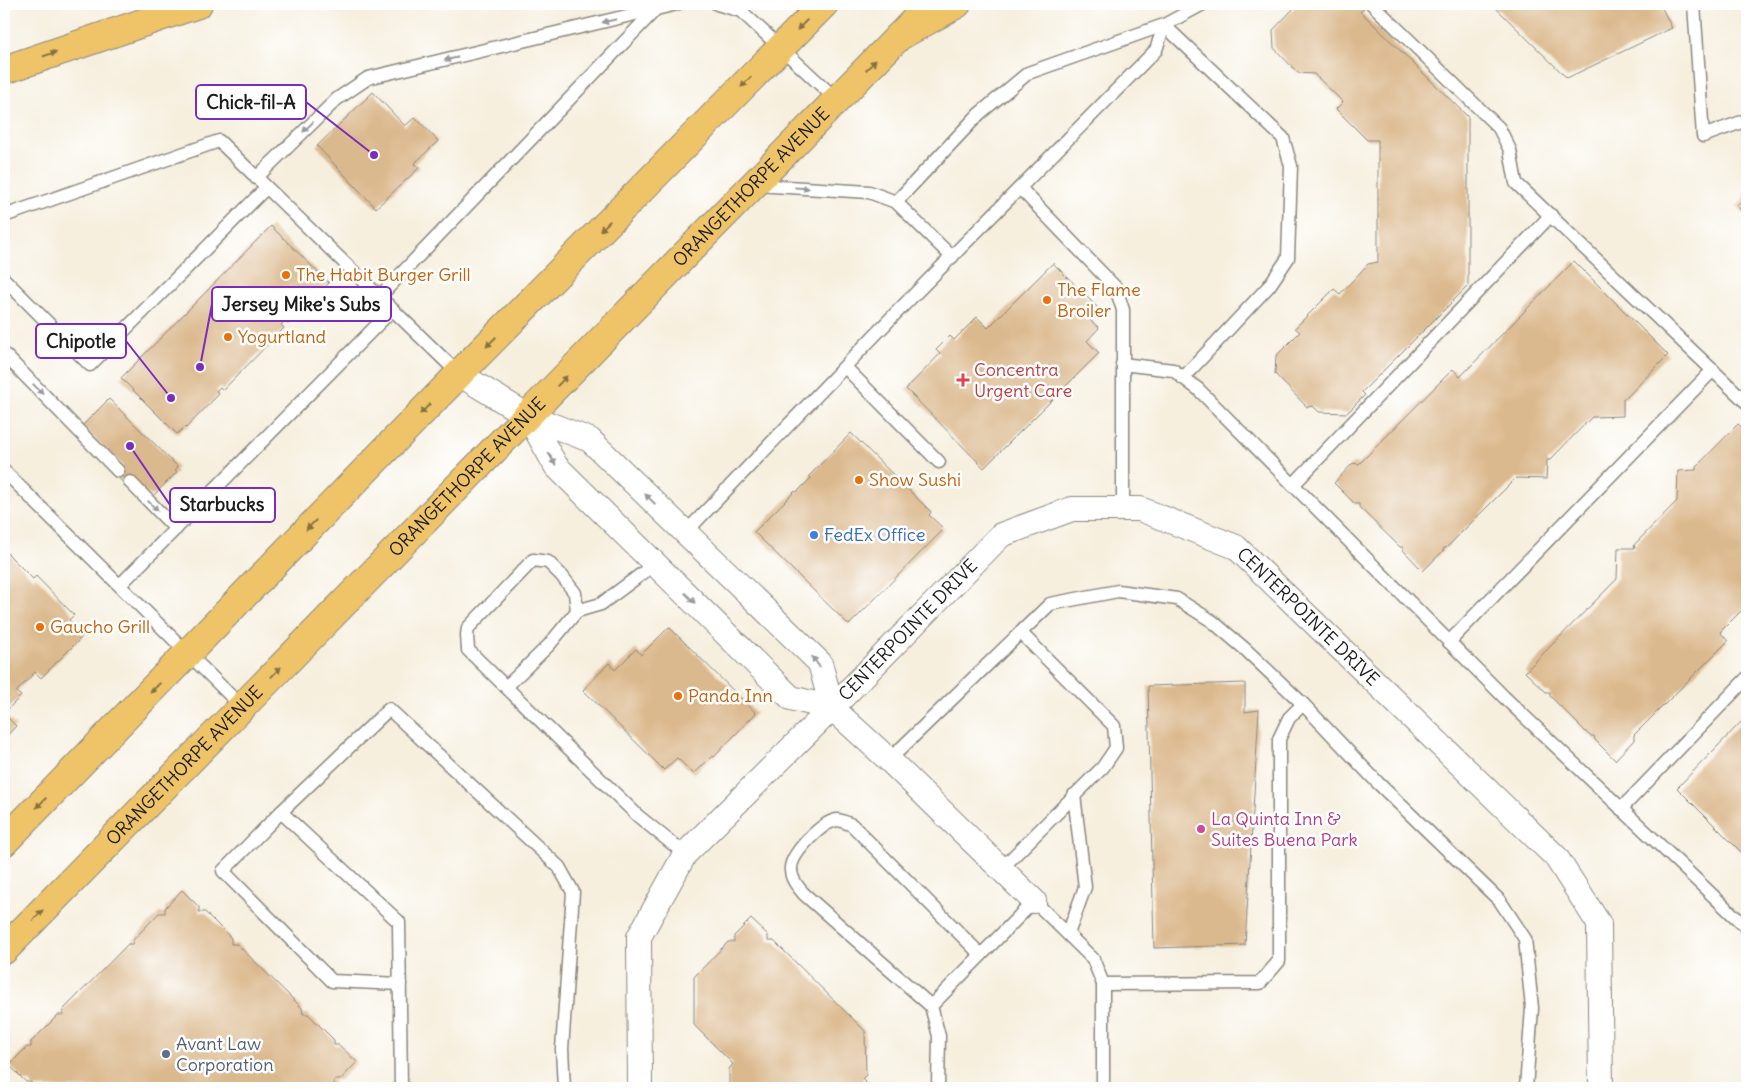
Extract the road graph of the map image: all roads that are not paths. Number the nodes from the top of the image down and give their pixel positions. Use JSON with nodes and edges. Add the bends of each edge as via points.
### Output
{"nodes":[{"id":1,"x":198,"y":4,"type":"edge"},
{"id":2,"x":677,"y":4,"type":"edge"},
{"id":3,"x":717,"y":4,"type":"edge"},
{"id":4,"x":824,"y":4,"type":"edge"},
{"id":5,"x":931,"y":4,"type":"edge"},
{"id":6,"x":957,"y":4,"type":"edge"},
{"id":7,"x":1203,"y":4,"type":"edge"},
{"id":8,"x":1372,"y":4,"type":"edge"},
{"id":9,"x":1694,"y":4,"type":"edge"},
{"id":10,"x":656,"y":9,"type":"junction"},
{"id":11,"x":1164,"y":25,"type":"junction"},
{"id":12,"x":898,"y":37,"type":"junction"},
{"id":13,"x":780,"y":47,"type":"junction"},
{"id":14,"x":4,"y":70,"type":"edge"},
{"id":15,"x":837,"y":100,"type":"junction"},
{"id":16,"x":1747,"y":120,"type":"edge"},
{"id":17,"x":256,"y":178,"type":"junction"},
{"id":18,"x":753,"y":185,"type":"junction"},
{"id":19,"x":266,"y":188,"type":"junction"},
{"id":20,"x":1020,"y":188,"type":"junction"},
{"id":21,"x":896,"y":202,"type":"junction"},
{"id":22,"x":1551,"y":215,"type":"junction"},
{"id":23,"x":4,"y":216,"type":"edge"},
{"id":24,"x":952,"y":257,"type":"junction"},
{"id":25,"x":4,"y":279,"type":"edge"},
{"id":26,"x":379,"y":297,"type":"junction"},
{"id":27,"x":392,"y":310,"type":"junction"},
{"id":28,"x":4,"y":354,"type":"edge"},
{"id":29,"x":1122,"y":364,"type":"junction"},
{"id":30,"x":845,"y":367,"type":"junction"},
{"id":31,"x":1712,"y":370,"type":"junction"},
{"id":32,"x":459,"y":374,"type":"junction"},
{"id":33,"x":1183,"y":378,"type":"junction"},
{"id":34,"x":1747,"y":403,"type":"edge"},
{"id":35,"x":528,"y":416,"type":"junction"},
{"id":36,"x":938,"y":462,"type":"dead end"},
{"id":37,"x":118,"y":470,"type":"dead end"},
{"id":38,"x":4,"y":471,"type":"edge"},
{"id":39,"x":130,"y":482,"type":"dead end"},
{"id":40,"x":1293,"y":485,"type":"junction"},
{"id":41,"x":1123,"y":509,"type":"junction"},
{"id":42,"x":176,"y":529,"type":"junction"},
{"id":43,"x":685,"y":533,"type":"junction"},
{"id":44,"x":655,"y":564,"type":"junction"},
{"id":45,"x":120,"y":585,"type":"junction"},
{"id":46,"x":577,"y":611,"type":"junction"},
{"id":47,"x":1021,"y":633,"type":"junction"},
{"id":48,"x":1449,"y":642,"type":"junction"},
{"id":49,"x":189,"y":653,"type":"junction"},
{"id":50,"x":1747,"y":678,"type":"edge"},
{"id":51,"x":506,"y":687,"type":"junction"},
{"id":52,"x":1303,"y":704,"type":"junction"},
{"id":53,"x":242,"y":707,"type":"junction"},
{"id":54,"x":832,"y":708,"type":"junction"},
{"id":55,"x":889,"y":760,"type":"junction"},
{"id":56,"x":1074,"y":795,"type":"junction"},
{"id":57,"x":1621,"y":809,"type":"junction"},
{"id":58,"x":281,"y":812,"type":"junction"},
{"id":59,"x":6,"y":836,"type":"edge"},
{"id":60,"x":685,"y":854,"type":"junction"},
{"id":61,"x":1001,"y":869,"type":"junction"},
{"id":62,"x":1034,"y":901,"type":"junction"},
{"id":63,"x":1747,"y":928,"type":"edge"},
{"id":64,"x":1068,"y":934,"type":"junction"},
{"id":65,"x":4,"y":950,"type":"edge"},
{"id":66,"x":980,"y":955,"type":"junction"},
{"id":67,"x":400,"y":984,"type":"junction"},
{"id":68,"x":1104,"y":984,"type":"junction"},
{"id":69,"x":931,"y":1006,"type":"junction"},
{"id":70,"x":401,"y":1088,"type":"edge"},
{"id":71,"x":564,"y":1088,"type":"edge"},
{"id":72,"x":640,"y":1088,"type":"edge"},
{"id":73,"x":938,"y":1088,"type":"edge"},
{"id":74,"x":1103,"y":1088,"type":"edge"},
{"id":75,"x":1526,"y":1088,"type":"edge"},
{"id":76,"x":1601,"y":1088,"type":"edge"}],
"edges":[{"from":14,"to":1,"type":"main road","one_way":true},
{"from":2,"to":10,"type":"lane"},
{"from":3,"to":13,"type":"lane","via":[[741,12]]},
{"from":4,"to":13,"type":"main road","one_way":true},
{"from":5,"to":12,"type":"main road","name":"ORANGETHORPE AVENUE"},
{"from":6,"to":12,"type":"main road"},
{"from":7,"to":11,"type":"lane"},
{"from":8,"to":22,"type":"lane","via":[[1499,128],[1510,150],[1516,183]]},
{"from":9,"to":16,"type":"lane","via":[[1702,136]]},
{"from":10,"to":17,"type":"lane","one_way":true,"via":[[368,78],[337,99]]},
{"from":10,"to":26,"type":"lane"},
{"from":11,"to":20,"type":"lane","via":[[1156,50]]},
{"from":11,"to":21,"type":"lane","via":[[1028,73],[979,114]]},
{"from":11,"to":33,"type":"lane","via":[[1283,138],[1291,166],[1288,258],[1269,286]]},
{"from":15,"to":12,"type":"main road","name":"ORANGETHORPE AVENUE","one_way":true},
{"from":13,"to":15,"type":"lane"},
{"from":13,"to":32,"type":"main road","one_way":true},
{"from":15,"to":18,"type":"main road","name":"ORANGETHORPE AVENUE"},
{"from":17,"to":19,"type":"lane"},
{"from":17,"to":23,"type":"lane","via":[[219,141]]},
{"from":18,"to":21,"type":"lane","one_way":true,"via":[[869,192]]},
{"from":35,"to":18,"type":"main road","name":"ORANGETHORPE AVENUE","one_way":true},
{"from":19,"to":25,"type":"lane","via":[[90,365]]},
{"from":19,"to":26,"type":"lane"},
{"from":20,"to":24,"type":"lane"},
{"from":20,"to":29,"type":"lane","via":[[1116,288],[1123,310]]},
{"from":21,"to":24,"type":"lane"},
{"from":22,"to":31,"type":"lane"},
{"from":22,"to":40,"type":"lane"},
{"from":24,"to":30,"type":"lane"},
{"from":26,"to":27,"type":"lane"},
{"from":27,"to":32,"type":"lane"},
{"from":27,"to":42,"type":"lane"},
{"from":28,"to":37,"type":"lane","one_way":true},
{"from":29,"to":33,"type":"lane","via":[[1173,370]]},
{"from":29,"to":41,"type":"lane"},
{"from":30,"to":36,"type":"lane"},
{"from":30,"to":43,"type":"lane"},
{"from":31,"to":34,"type":"lane"},
{"from":31,"to":48,"type":"lane"},
{"from":32,"to":35,"type":"street","name":"CENTERPOINTE DRIVE"},
{"from":32,"to":49,"type":"main road","one_way":true},
{"from":33,"to":40,"type":"lane","via":[[1198,389]]},
{"from":43,"to":35,"type":"street","name":"CENTERPOINTE DRIVE","one_way":true,"via":[[590,440]]},
{"from":35,"to":44,"type":"street","name":"CENTERPOINTE DRIVE","one_way":true,"via":[[556,466]]},
{"from":53,"to":35,"type":"main road","name":"ORANGETHORPE AVENUE","one_way":true},
{"from":38,"to":45,"type":"lane"},
{"from":39,"to":42,"type":"lane","one_way":true},
{"from":40,"to":48,"type":"lane"},
{"from":41,"to":54,"type":"street","name":"CENTERPOINTE DRIVE","via":[[1072,509],[1001,535]]},
{"from":41,"to":76,"type":"street","name":"CENTERPOINTE DRIVE","via":[[1140,509],[1236,547],[1556,857],[1599,924]]},
{"from":42,"to":45,"type":"lane"},
{"from":54,"to":43,"type":"street","name":"CENTERPOINTE DRIVE","one_way":true,"via":[[820,664]]},
{"from":44,"to":46,"type":"lane","via":[[601,604]]},
{"from":44,"to":54,"type":"street","name":"CENTERPOINTE DRIVE","one_way":true,"via":[[791,698]]},
{"from":45,"to":49,"type":"lane"},
{"from":46,"to":51,"type":"lane","via":[[549,645]]},
{"from":46,"to":51,"type":"lane","via":[[575,593],[548,562],[533,560],[507,586],[468,628],[467,635],[468,650]]},
{"from":47,"to":52,"type":"lane","via":[[1050,604],[1118,591],[1177,599],[1212,621]]},
{"from":47,"to":55,"type":"lane"},
{"from":47,"to":56,"type":"lane","via":[[1114,726],[1116,748],[1103,768]]},
{"from":48,"to":57,"type":"lane"},
{"from":49,"to":53,"type":"lane"},
{"from":49,"to":59,"type":"main road","one_way":true},
{"from":50,"to":57,"type":"lane"},
{"from":51,"to":60,"type":"lane","via":[[638,816]]},
{"from":52,"to":68,"type":"lane","via":[[1289,718],[1279,739],[1278,961],[1260,983]]},
{"from":52,"to":75,"type":"lane","via":[[1378,784],[1500,901],[1525,939],[1532,1008]]},
{"from":65,"to":53,"type":"main road","name":"ORANGETHORPE AVENUE","one_way":true},
{"from":54,"to":55,"type":"street","name":"CENTERPOINTE DRIVE"},
{"from":54,"to":60,"type":"street","name":"CENTERPOINTE DRIVE"},
{"from":55,"to":61,"type":"street","name":"CENTERPOINTE DRIVE"},
{"from":56,"to":61,"type":"lane"},
{"from":56,"to":64,"type":"lane","via":[[1085,888]]},
{"from":57,"to":63,"type":"lane"},
{"from":58,"to":67,"type":"lane","via":[[399,922]]},
{"from":58,"to":67,"type":"lane","via":[[223,871],[332,981]]},
{"from":58,"to":71,"type":"lane","via":[[389,709],[560,867],[574,892],[562,1049]]},
{"from":60,"to":72,"type":"street","name":"CENTERPOINTE DRIVE","via":[[640,937]]},
{"from":61,"to":62,"type":"street","name":"CENTERPOINTE DRIVE"},
{"from":62,"to":64,"type":"lane"},
{"from":62,"to":66,"type":"lane"},
{"from":64,"to":68,"type":"lane","via":[[1093,959]]},
{"from":66,"to":69,"type":"lane"},
{"from":66,"to":69,"type":"lane","via":[[852,825],[838,820],[824,824],[798,851],[791,866],[793,881],[804,894]]},
{"from":67,"to":70,"type":"lane"},
{"from":68,"to":74,"type":"lane"},
{"from":69,"to":73,"type":"lane","via":[[939,1036]]}]}
